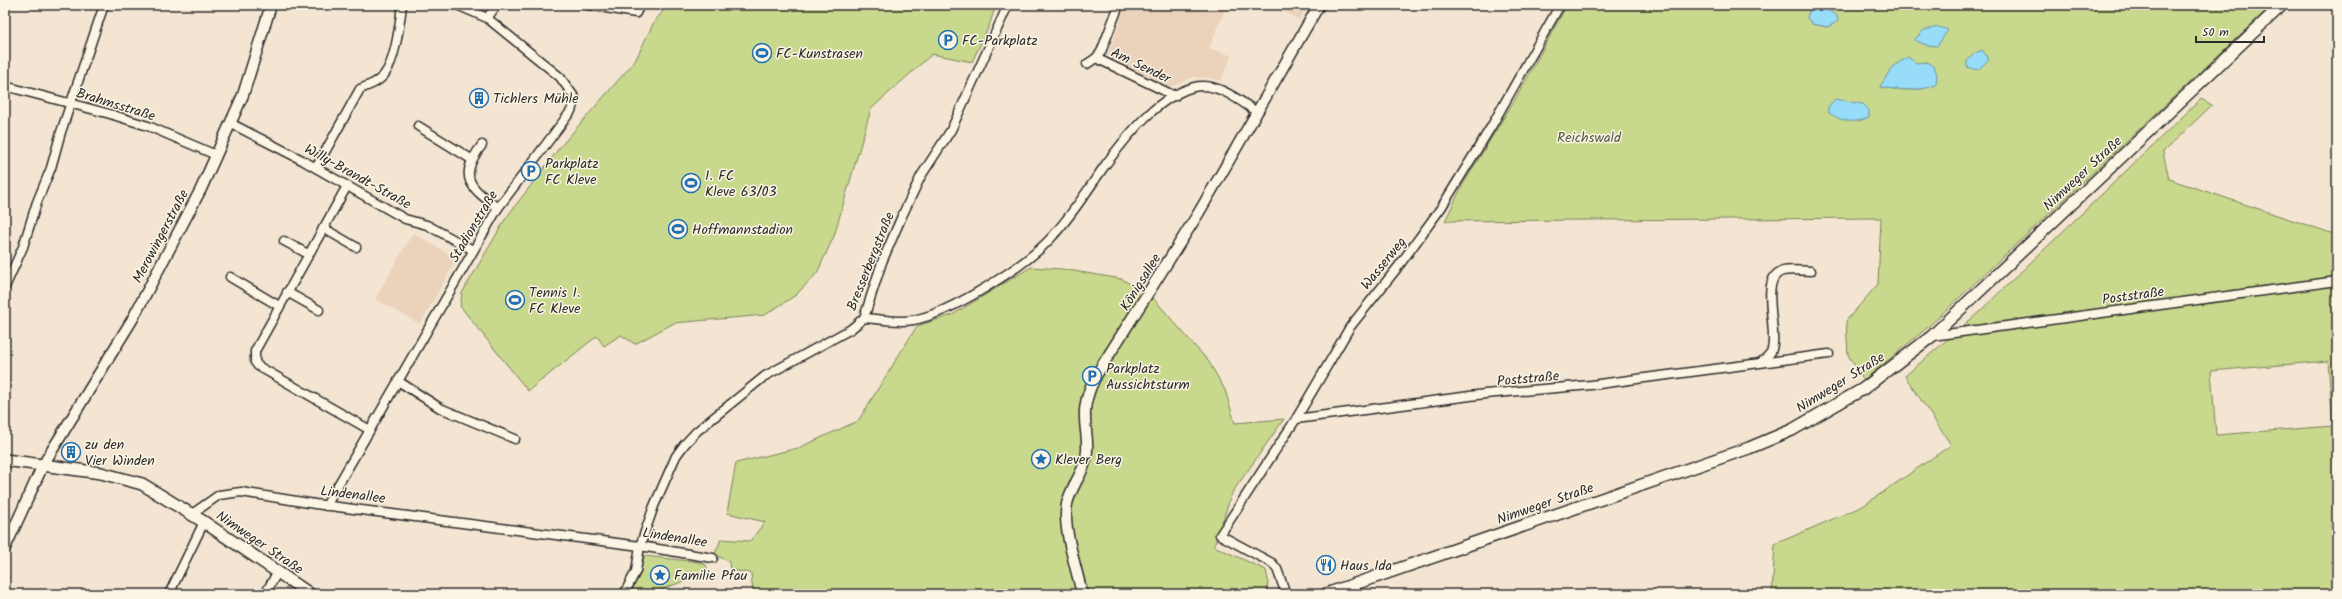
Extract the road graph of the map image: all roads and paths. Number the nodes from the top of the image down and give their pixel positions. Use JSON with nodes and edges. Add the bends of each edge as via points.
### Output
{"nodes":[{"id":1,"x":104,"y":5,"type":"edge"},
{"id":2,"x":271,"y":5,"type":"edge"},
{"id":3,"x":402,"y":5,"type":"edge"},
{"id":4,"x":457,"y":5,"type":"edge"},
{"id":5,"x":497,"y":5,"type":"edge"},
{"id":6,"x":588,"y":5,"type":"edge"},
{"id":7,"x":640,"y":5,"type":"edge"},
{"id":8,"x":1008,"y":5,"type":"edge"},
{"id":9,"x":1119,"y":5,"type":"edge"},
{"id":10,"x":1319,"y":5,"type":"edge"},
{"id":11,"x":1560,"y":5,"type":"edge"},
{"id":12,"x":2282,"y":5,"type":"edge"},
{"id":13,"x":487,"y":18,"type":"junction"},
{"id":14,"x":1096,"y":58,"type":"junction"},
{"id":15,"x":1087,"y":64,"type":"dead end"},
{"id":16,"x":5,"y":86,"type":"edge"},
{"id":17,"x":1175,"y":96,"type":"junction"},
{"id":18,"x":70,"y":103,"type":"junction"},
{"id":19,"x":1257,"y":112,"type":"junction"},
{"id":20,"x":230,"y":123,"type":"junction"},
{"id":21,"x":418,"y":126,"type":"dead end"},
{"id":22,"x":482,"y":145,"type":"dead end"},
{"id":23,"x":216,"y":155,"type":"junction"},
{"id":24,"x":472,"y":159,"type":"junction"},
{"id":25,"x":316,"y":168,"type":"junction"},
{"id":26,"x":347,"y":186,"type":"junction"},
{"id":27,"x":498,"y":208,"type":"junction"},
{"id":28,"x":323,"y":228,"type":"junction"},
{"id":29,"x":284,"y":241,"type":"dead end"},
{"id":30,"x":356,"y":247,"type":"dead end"},
{"id":31,"x":473,"y":250,"type":"junction"},
{"id":32,"x":308,"y":254,"type":"junction"},
{"id":33,"x":1811,"y":271,"type":"dead end"},
{"id":34,"x":230,"y":277,"type":"dead end"},
{"id":35,"x":2337,"y":281,"type":"edge"},
{"id":36,"x":5,"y":288,"type":"edge"},
{"id":37,"x":287,"y":292,"type":"junction"},
{"id":38,"x":280,"y":306,"type":"junction"},
{"id":39,"x":319,"y":310,"type":"dead end"},
{"id":40,"x":864,"y":318,"type":"junction"},
{"id":41,"x":1932,"y":336,"type":"junction"},
{"id":42,"x":1829,"y":354,"type":"dead end"},
{"id":43,"x":1762,"y":361,"type":"junction"},
{"id":44,"x":398,"y":381,"type":"junction"},
{"id":45,"x":1296,"y":418,"type":"junction"},
{"id":46,"x":370,"y":430,"type":"junction"},
{"id":47,"x":515,"y":439,"type":"dead end"},
{"id":48,"x":5,"y":460,"type":"edge"},
{"id":49,"x":43,"y":465,"type":"junction"},
{"id":50,"x":326,"y":506,"type":"junction"},
{"id":51,"x":192,"y":514,"type":"junction"},
{"id":52,"x":204,"y":522,"type":"junction"},
{"id":53,"x":640,"y":546,"type":"junction"},
{"id":54,"x":5,"y":548,"type":"edge"},
{"id":55,"x":713,"y":558,"type":"dead end"},
{"id":56,"x":277,"y":573,"type":"junction"},
{"id":57,"x":1339,"y":592,"type":"edge"},
{"id":58,"x":169,"y":594,"type":"edge"},
{"id":59,"x":265,"y":594,"type":"edge"},
{"id":60,"x":310,"y":594,"type":"edge"},
{"id":61,"x":624,"y":594,"type":"edge"},
{"id":62,"x":1082,"y":594,"type":"edge"},
{"id":63,"x":1286,"y":594,"type":"edge"},
{"id":64,"x":1326,"y":594,"type":"edge"}],
"edges":[{"from":1,"to":18,"type":"street"},
{"from":2,"to":20,"type":"street","name":"Merowingerstraße","via":[[255,60]]},
{"from":3,"to":25,"type":"street","via":[[398,35],[386,72],[374,84],[360,89]]},
{"from":4,"to":13,"type":"street","name":"Stadionstraße"},
{"from":5,"to":13,"type":"street"},
{"from":6,"to":7,"type":"street","via":[[636,13]]},
{"from":8,"to":40,"type":"street","name":"Bresserbergstraße","via":[[951,130],[921,176],[902,216],[882,262]]},
{"from":9,"to":14,"type":"street","name":"Am Sender","via":[[1101,52]]},
{"from":10,"to":19,"type":"street","name":"Königsallee"},
{"from":11,"to":45,"type":"street","name":"Wasserweg","via":[[1445,203],[1350,327]]},
{"from":12,"to":41,"type":"main road","name":"Nimweger Straße"},
{"from":13,"to":27,"type":"street","name":"Stadionstraße","via":[[560,77],[575,98],[571,110]]},
{"from":14,"to":15,"type":"street","name":"Am Sender"},
{"from":14,"to":17,"type":"street","name":"Am Sender"},
{"from":16,"to":18,"type":"street","name":"Brahmsstraße"},
{"from":17,"to":19,"type":"street","via":[[1195,87],[1208,87],[1224,92]]},
{"from":17,"to":40,"type":"street","via":[[1134,128],[1050,239],[1026,260],[954,306],[934,315],[911,321]]},
{"from":18,"to":23,"type":"street","name":"Brahmsstraße","via":[[148,126]]},
{"from":18,"to":36,"type":"street","via":[[51,168],[23,247]]},
{"from":19,"to":62,"type":"street","name":"Königsallee","via":[[1194,221],[1089,390],[1084,417],[1086,460],[1070,494],[1066,511]]},
{"from":20,"to":23,"type":"street","name":"Merowingerstraße"},
{"from":20,"to":25,"type":"street","name":"Willy-Brandt-Straße"},
{"from":21,"to":24,"type":"street"},
{"from":22,"to":24,"type":"street"},
{"from":23,"to":49,"type":"street","name":"Merowingerstraße","via":[[132,320]]},
{"from":24,"to":27,"type":"street","via":[[468,181],[474,190]]},
{"from":25,"to":26,"type":"street","name":"Willy-Brandt-Straße"},
{"from":26,"to":28,"type":"street"},
{"from":26,"to":31,"type":"street","name":"Willy-Brandt-Straße","via":[[405,219],[427,225]]},
{"from":27,"to":31,"type":"street","name":"Stadionstraße"},
{"from":28,"to":30,"type":"street"},
{"from":28,"to":32,"type":"street"},
{"from":29,"to":32,"type":"street"},
{"from":31,"to":44,"type":"street","name":"Stadionstraße"},
{"from":32,"to":37,"type":"street"},
{"from":33,"to":43,"type":"street","via":[[1782,271],[1774,276],[1769,289],[1774,331],[1771,352]]},
{"from":34,"to":38,"type":"street"},
{"from":35,"to":41,"type":"street","name":"Poststraße"},
{"from":37,"to":38,"type":"street"},
{"from":37,"to":39,"type":"street"},
{"from":38,"to":46,"type":"street","via":[[255,351],[255,362]]},
{"from":40,"to":53,"type":"street","name":"Bresserbergstraße","via":[[851,328],[765,376],[697,431],[673,462]]},
{"from":41,"to":57,"type":"main road","name":"Nimweger Straße","via":[[1863,389],[1824,413],[1778,436]]},
{"from":42,"to":43,"type":"street","name":"Poststraße"},
{"from":43,"to":45,"type":"street","name":"Poststraße","via":[[1591,385],[1488,394]]},
{"from":44,"to":46,"type":"street","name":"Stadionstraße"},
{"from":44,"to":47,"type":"street","via":[[440,408]]},
{"from":45,"to":63,"type":"street","name":"Wasserweg","via":[[1220,535],[1272,563],[1277,569]]},
{"from":46,"to":50,"type":"street","name":"Stadionstraße"},
{"from":48,"to":49,"type":"main road"},
{"from":49,"to":51,"type":"main road","via":[[102,473],[130,480]]},
{"from":49,"to":54,"type":"street","name":"Merowingerstraße"},
{"from":50,"to":51,"type":"street","name":"Lindenallee","via":[[241,492],[219,495]]},
{"from":50,"to":53,"type":"street","name":"Lindenallee"},
{"from":51,"to":52,"type":"main road","name":"Nimweger Straße"},
{"from":52,"to":56,"type":"main road","name":"Nimweger Straße"},
{"from":52,"to":58,"type":"street"},
{"from":53,"to":55,"type":"street","name":"Lindenallee"},
{"from":53,"to":61,"type":"street","name":"Bresserbergstraße","via":[[636,571]]},
{"from":56,"to":59,"type":"street"},
{"from":56,"to":60,"type":"main road","name":"Nimweger Straße"},
{"from":57,"to":64,"type":"main road","name":"Nimweger Straße"}]}
